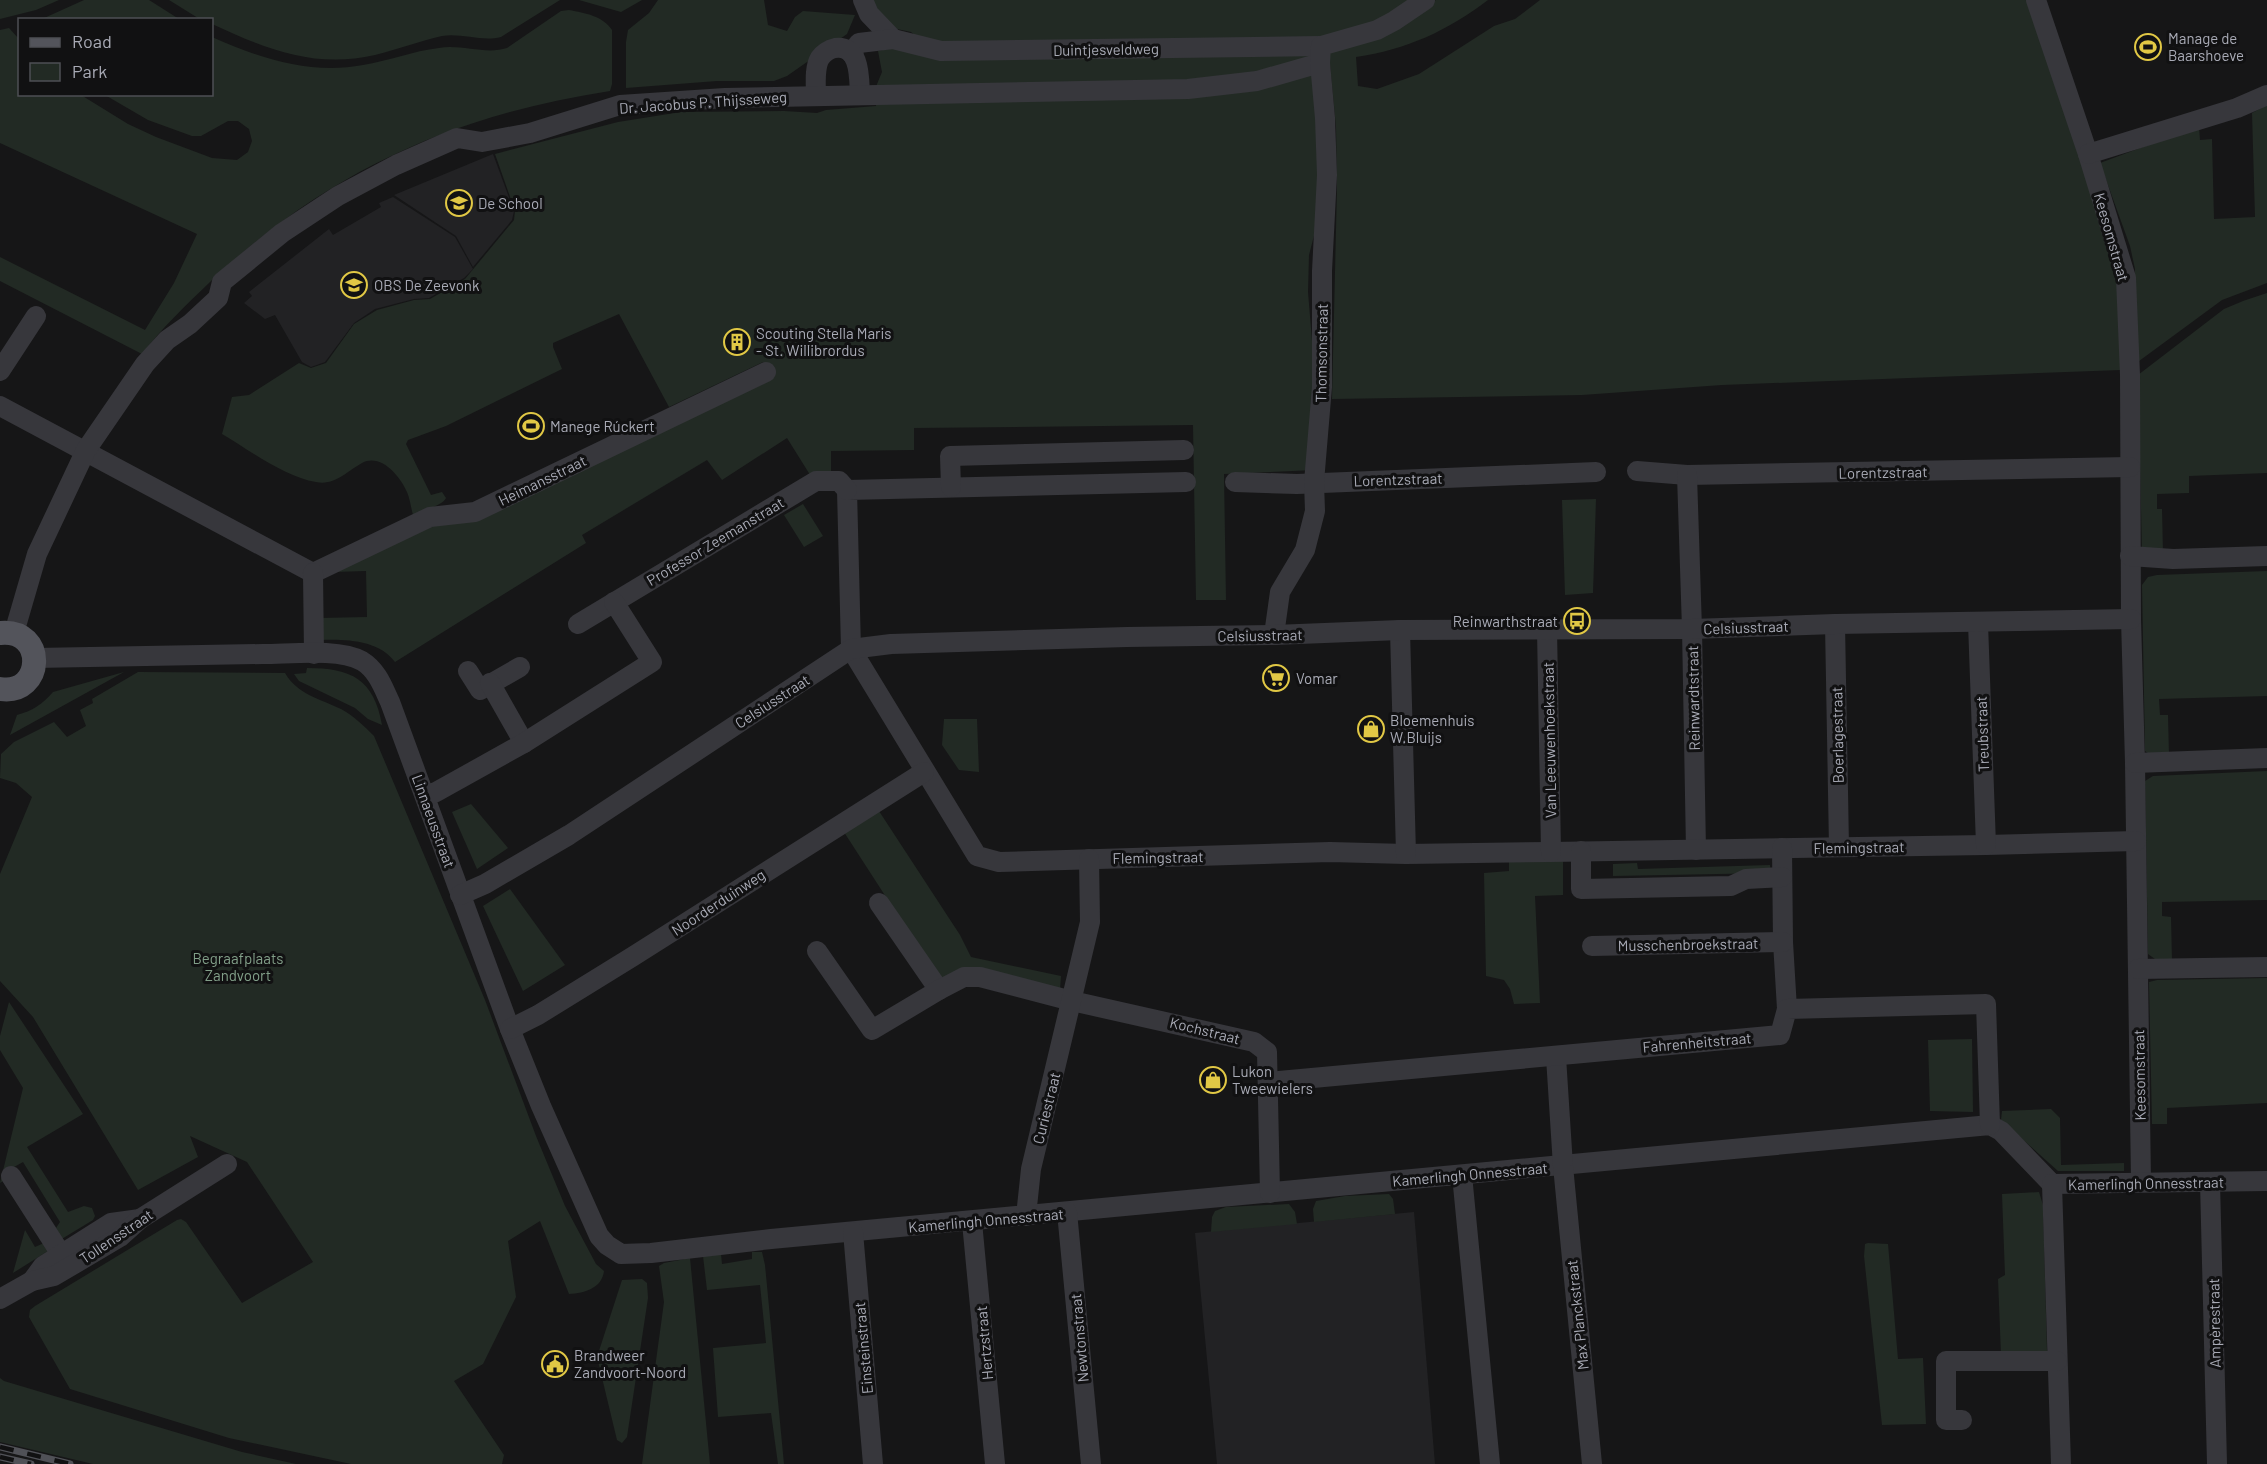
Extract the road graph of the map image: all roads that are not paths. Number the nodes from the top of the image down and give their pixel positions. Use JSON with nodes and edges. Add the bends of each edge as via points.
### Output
{"nodes":[{"id":1,"x":1425,"y":0,"type":"edge"},
{"id":2,"x":2036,"y":0,"type":"edge"},
{"id":3,"x":866,"y":7,"type":"edge"},
{"id":4,"x":893,"y":39,"type":"junction"},
{"id":5,"x":855,"y":48,"type":"junction"},
{"id":6,"x":1321,"y":54,"type":"junction"},
{"id":7,"x":860,"y":95,"type":"junction"},
{"id":8,"x":2267,"y":95,"type":"edge"},
{"id":9,"x":816,"y":96,"type":"junction"},
{"id":10,"x":2088,"y":154,"type":"junction"},
{"id":11,"x":36,"y":316,"type":"dead end"},
{"id":12,"x":0,"y":371,"type":"edge"},
{"id":13,"x":766,"y":372,"type":"dead end"},
{"id":14,"x":0,"y":406,"type":"edge"},
{"id":15,"x":86,"y":450,"type":"junction"},
{"id":16,"x":1184,"y":450,"type":"dead end"},
{"id":17,"x":1126,"y":452,"type":"junction"},
{"id":18,"x":2130,"y":467,"type":"junction"},
{"id":19,"x":1637,"y":471,"type":"dead end"},
{"id":20,"x":1596,"y":472,"type":"dead end"},
{"id":21,"x":1687,"y":475,"type":"junction"},
{"id":22,"x":1186,"y":482,"type":"dead end"},
{"id":23,"x":1235,"y":482,"type":"dead end"},
{"id":24,"x":1314,"y":483,"type":"junction"},
{"id":25,"x":1127,"y":484,"type":"junction"},
{"id":26,"x":951,"y":487,"type":"junction"},
{"id":27,"x":847,"y":490,"type":"junction"},
{"id":28,"x":2130,"y":556,"type":"junction"},
{"id":29,"x":2267,"y":556,"type":"edge"},
{"id":30,"x":313,"y":573,"type":"junction"},
{"id":31,"x":615,"y":602,"type":"junction"},
{"id":32,"x":2131,"y":620,"type":"junction"},
{"id":33,"x":1978,"y":623,"type":"junction"},
{"id":34,"x":578,"y":624,"type":"dead end"},
{"id":35,"x":1835,"y":624,"type":"junction"},
{"id":36,"x":1547,"y":629,"type":"junction"},
{"id":37,"x":1692,"y":629,"type":"junction"},
{"id":38,"x":1400,"y":630,"type":"junction"},
{"id":39,"x":7,"y":633,"type":"edge"},
{"id":40,"x":1274,"y":635,"type":"junction"},
{"id":41,"x":851,"y":649,"type":"junction"},
{"id":42,"x":314,"y":654,"type":"junction"},
{"id":43,"x":35,"y":658,"type":"junction"},
{"id":44,"x":520,"y":667,"type":"dead end"},
{"id":45,"x":468,"y":671,"type":"dead end"},
{"id":46,"x":490,"y":683,"type":"junction"},
{"id":47,"x":0,"y":689,"type":"edge"},
{"id":48,"x":524,"y":743,"type":"junction"},
{"id":49,"x":2267,"y":758,"type":"edge"},
{"id":50,"x":2135,"y":764,"type":"junction"},
{"id":51,"x":924,"y":772,"type":"junction"},
{"id":52,"x":425,"y":796,"type":"junction"},
{"id":53,"x":2136,"y":841,"type":"junction"},
{"id":54,"x":1986,"y":845,"type":"junction"},
{"id":55,"x":1839,"y":847,"type":"junction"},
{"id":56,"x":1782,"y":848,"type":"junction"},
{"id":57,"x":1696,"y":850,"type":"junction"},
{"id":58,"x":1581,"y":851,"type":"junction"},
{"id":59,"x":1551,"y":852,"type":"junction"},
{"id":60,"x":1406,"y":854,"type":"junction"},
{"id":61,"x":1089,"y":859,"type":"junction"},
{"id":62,"x":1782,"y":876,"type":"junction"},
{"id":63,"x":460,"y":895,"type":"junction"},
{"id":64,"x":879,"y":903,"type":"dead end"},
{"id":65,"x":1783,"y":942,"type":"junction"},
{"id":66,"x":1592,"y":946,"type":"dead end"},
{"id":67,"x":817,"y":951,"type":"dead end"},
{"id":68,"x":2267,"y":967,"type":"edge"},
{"id":69,"x":2138,"y":969,"type":"junction"},
{"id":70,"x":939,"y":990,"type":"junction"},
{"id":71,"x":1072,"y":1001,"type":"junction"},
{"id":72,"x":1787,"y":1009,"type":"junction"},
{"id":73,"x":510,"y":1029,"type":"junction"},
{"id":74,"x":1556,"y":1057,"type":"junction"},
{"id":75,"x":1269,"y":1082,"type":"junction"},
{"id":76,"x":1990,"y":1125,"type":"junction"},
{"id":77,"x":226,"y":1164,"type":"dead end"},
{"id":78,"x":1563,"y":1166,"type":"junction"},
{"id":79,"x":1461,"y":1175,"type":"junction"},
{"id":80,"x":10,"y":1176,"type":"dead end"},
{"id":81,"x":2267,"y":1180,"type":"edge"},
{"id":82,"x":2141,"y":1182,"type":"junction"},
{"id":83,"x":2210,"y":1182,"type":"junction"},
{"id":84,"x":2052,"y":1184,"type":"junction"},
{"id":85,"x":1270,"y":1193,"type":"junction"},
{"id":86,"x":1067,"y":1212,"type":"junction"},
{"id":87,"x":1026,"y":1216,"type":"junction"},
{"id":88,"x":972,"y":1222,"type":"junction"},
{"id":89,"x":853,"y":1232,"type":"junction"},
{"id":90,"x":651,"y":1253,"type":"joint"},
{"id":91,"x":65,"y":1261,"type":"junction"},
{"id":92,"x":0,"y":1299,"type":"edge"},
{"id":93,"x":2057,"y":1361,"type":"junction"},
{"id":94,"x":1962,"y":1420,"type":"dead end"},
{"id":95,"x":873,"y":1464,"type":"edge"},
{"id":96,"x":995,"y":1464,"type":"edge"},
{"id":97,"x":1091,"y":1464,"type":"edge"},
{"id":98,"x":1490,"y":1464,"type":"edge"},
{"id":99,"x":1592,"y":1464,"type":"edge"},
{"id":100,"x":2061,"y":1464,"type":"edge"},
{"id":101,"x":2217,"y":1464,"type":"edge"}],
"edges":[{"from":1,"to":6,"type":"street","name":"Duintjesveldweg","via":[[1377,30]]},
{"from":2,"to":10,"type":"street","name":"Keesomstraat"},
{"from":3,"to":4,"type":"street"},
{"from":3,"to":5,"type":"street"},
{"from":4,"to":5,"type":"street","name":"Duintjesveldweg"},
{"from":4,"to":6,"type":"street","name":"Duintjesveldweg","via":[[941,51]]},
{"from":5,"to":7,"type":"street"},
{"from":5,"to":9,"type":"street","name":"Duintjesveldweg","via":[[835,48],[820,58]]},
{"from":6,"to":7,"type":"street","name":"Dr. Jacobus P. Thijsseweg","via":[[1257,81],[1188,89]]},
{"from":6,"to":24,"type":"street","name":"Thomsonstraat","via":[[1328,175],[1322,271],[1322,387]]},
{"from":7,"to":9,"type":"street","name":"Dr. Jacobus P. Thijsseweg"},
{"from":8,"to":10,"type":"street"},
{"from":9,"to":15,"type":"street","name":"Dr. Jacobus P. Thijsseweg","via":[[620,105],[520,135],[482,142],[457,138],[396,165],[282,233],[222,282],[218,298],[167,340],[145,364]]},
{"from":10,"to":18,"type":"street","name":"Keesomstraat","via":[[2126,278]]},
{"from":11,"to":12,"type":"street"},
{"from":13,"to":30,"type":"street","name":"Heimansstraat","via":[[475,512],[430,517]]},
{"from":14,"to":15,"type":"street"},
{"from":15,"to":30,"type":"street"},
{"from":15,"to":39,"type":"street","name":"Dr. Jacobus P. Thijsseweg","via":[[37,554]]},
{"from":16,"to":17,"type":"street"},
{"from":17,"to":25,"type":"street"},
{"from":17,"to":26,"type":"street","via":[[950,456]]},
{"from":18,"to":21,"type":"street","name":"Lorentzstraat"},
{"from":18,"to":28,"type":"street","name":"Keesomstraat"},
{"from":19,"to":21,"type":"street","name":"Lorentzstraat"},
{"from":20,"to":24,"type":"street","name":"Lorentzstraat"},
{"from":21,"to":37,"type":"street","name":"Reinwardtstraat"},
{"from":22,"to":25,"type":"street"},
{"from":23,"to":24,"type":"street","name":"Lorentzstraat"},
{"from":24,"to":40,"type":"street","name":"Thomsonstraat","via":[[1313,526],[1305,550],[1280,592]]},
{"from":25,"to":26,"type":"street"},
{"from":26,"to":27,"type":"street"},
{"from":27,"to":31,"type":"street","name":"Professor Zeemanstraat","via":[[839,481],[816,480]]},
{"from":27,"to":41,"type":"street"},
{"from":28,"to":29,"type":"street"},
{"from":28,"to":32,"type":"street","name":"Keesomstraat"},
{"from":30,"to":42,"type":"street"},
{"from":31,"to":34,"type":"street","name":"Professor Zeemanstraat"},
{"from":31,"to":48,"type":"street","via":[[652,662]]},
{"from":32,"to":33,"type":"street","name":"Celsiusstraat"},
{"from":32,"to":50,"type":"street","name":"Keesomstraat"},
{"from":33,"to":35,"type":"street","name":"Celsiusstraat"},
{"from":33,"to":54,"type":"street","name":"Treubstraat"},
{"from":35,"to":37,"type":"street","name":"Celsiusstraat"},
{"from":35,"to":55,"type":"street","name":"Boerlagestraat"},
{"from":36,"to":37,"type":"street","name":"Celsiusstraat"},
{"from":36,"to":38,"type":"street","name":"Celsiusstraat"},
{"from":36,"to":59,"type":"street","name":"Van Leeuwenhoekstraat"},
{"from":37,"to":57,"type":"street","name":"Reinwardtstraat"},
{"from":38,"to":40,"type":"street","name":"Celsiusstraat"},
{"from":38,"to":60,"type":"street"},
{"from":39,"to":43,"type":"main road","via":[[28,643]]},
{"from":40,"to":41,"type":"street","name":"Celsiusstraat","via":[[891,644]]},
{"from":41,"to":51,"type":"street","name":"Flemingstraat"},
{"from":41,"to":63,"type":"street","name":"Celsiusstraat","via":[[569,835]]},
{"from":42,"to":43,"type":"street","name":"Linnaeusstraat"},
{"from":42,"to":52,"type":"street","name":"Linnaeusstraat","via":[[343,655],[362,661],[376,673]]},
{"from":43,"to":47,"type":"main road","via":[[26,681],[12,689]]},
{"from":44,"to":46,"type":"street"},
{"from":45,"to":46,"type":"street","via":[[480,690]]},
{"from":46,"to":48,"type":"street"},
{"from":48,"to":52,"type":"street"},
{"from":49,"to":50,"type":"street"},
{"from":50,"to":53,"type":"street","name":"Keesomstraat"},
{"from":51,"to":61,"type":"street","name":"Flemingstraat","via":[[977,856],[999,862]]},
{"from":51,"to":73,"type":"street","name":"Noorderduinweg","via":[[623,963]]},
{"from":52,"to":63,"type":"street","name":"Linnaeusstraat"},
{"from":53,"to":54,"type":"street","name":"Flemingstraat"},
{"from":53,"to":69,"type":"street","name":"Keesomstraat"},
{"from":54,"to":55,"type":"street","name":"Flemingstraat"},
{"from":55,"to":56,"type":"street","name":"Flemingstraat"},
{"from":56,"to":57,"type":"street","name":"Flemingstraat"},
{"from":56,"to":62,"type":"street"},
{"from":57,"to":58,"type":"street","name":"Flemingstraat"},
{"from":58,"to":59,"type":"street","name":"Flemingstraat"},
{"from":58,"to":62,"type":"street","via":[[1581,889],[1731,886],[1746,879]]},
{"from":59,"to":60,"type":"street","name":"Flemingstraat"},
{"from":60,"to":61,"type":"street","name":"Flemingstraat","via":[[1330,852]]},
{"from":61,"to":71,"type":"street","name":"Curiestraat","via":[[1090,922]]},
{"from":62,"to":65,"type":"street"},
{"from":63,"to":73,"type":"street","name":"Linnaeusstraat"},
{"from":64,"to":70,"type":"street"},
{"from":65,"to":66,"type":"street","name":"Musschenbroekstraat"},
{"from":65,"to":72,"type":"street"},
{"from":67,"to":70,"type":"street","via":[[872,1030]]},
{"from":68,"to":69,"type":"street"},
{"from":69,"to":82,"type":"street","name":"Keesomstraat"},
{"from":70,"to":71,"type":"street","via":[[964,977],[980,977]]},
{"from":71,"to":75,"type":"street","name":"Kochstraat","via":[[1254,1042],[1267,1052]]},
{"from":71,"to":87,"type":"street","name":"Curiestraat","via":[[1031,1169]]},
{"from":72,"to":74,"type":"street","name":"Fahrenheitstraat","via":[[1780,1035]]},
{"from":72,"to":76,"type":"street","via":[[1986,1004]]},
{"from":73,"to":90,"type":"street","name":"Linnaeusstraat","via":[[599,1236],[621,1254]]},
{"from":74,"to":75,"type":"street","name":"Fahrenheitstraat"},
{"from":74,"to":78,"type":"street","name":"Max Planckstraat"},
{"from":75,"to":85,"type":"street","name":"Kochstraat"},
{"from":76,"to":78,"type":"street","name":"Kamerlingh Onnesstraat"},
{"from":76,"to":84,"type":"street","name":"Kamerlingh Onnesstraat","via":[[2001,1131]]},
{"from":77,"to":91,"type":"street","name":"Tollensstraat","via":[[140,1219],[120,1237]]},
{"from":78,"to":79,"type":"street","name":"Kamerlingh Onnesstraat"},
{"from":78,"to":99,"type":"street","name":"Max Planckstraat"},
{"from":79,"to":85,"type":"street","name":"Kamerlingh Onnesstraat"},
{"from":79,"to":98,"type":"street"},
{"from":80,"to":91,"type":"street"},
{"from":81,"to":83,"type":"street","name":"Kamerlingh Onnesstraat"},
{"from":82,"to":83,"type":"street","name":"Kamerlingh Onnesstraat"},
{"from":82,"to":84,"type":"street","name":"Kamerlingh Onnesstraat"},
{"from":83,"to":101,"type":"street","name":"Ampèrestraat"},
{"from":84,"to":93,"type":"street"},
{"from":85,"to":86,"type":"street","name":"Kamerlingh Onnesstraat"},
{"from":86,"to":87,"type":"street","name":"Kamerlingh Onnesstraat"},
{"from":86,"to":97,"type":"street","name":"Newtonstraat"},
{"from":87,"to":88,"type":"street","name":"Kamerlingh Onnesstraat"},
{"from":88,"to":89,"type":"street","name":"Kamerlingh Onnesstraat"},
{"from":88,"to":96,"type":"street","name":"Hertzstraat"},
{"from":89,"to":90,"type":"street","name":"Kamerlingh Onnesstraat"},
{"from":89,"to":95,"type":"street","name":"Einsteinstraat"},
{"from":91,"to":92,"type":"street","name":"Tollensstraat","via":[[54,1276],[32,1281]]},
{"from":93,"to":94,"type":"street","via":[[1946,1361],[1946,1420]]},
{"from":93,"to":100,"type":"street"}]}
